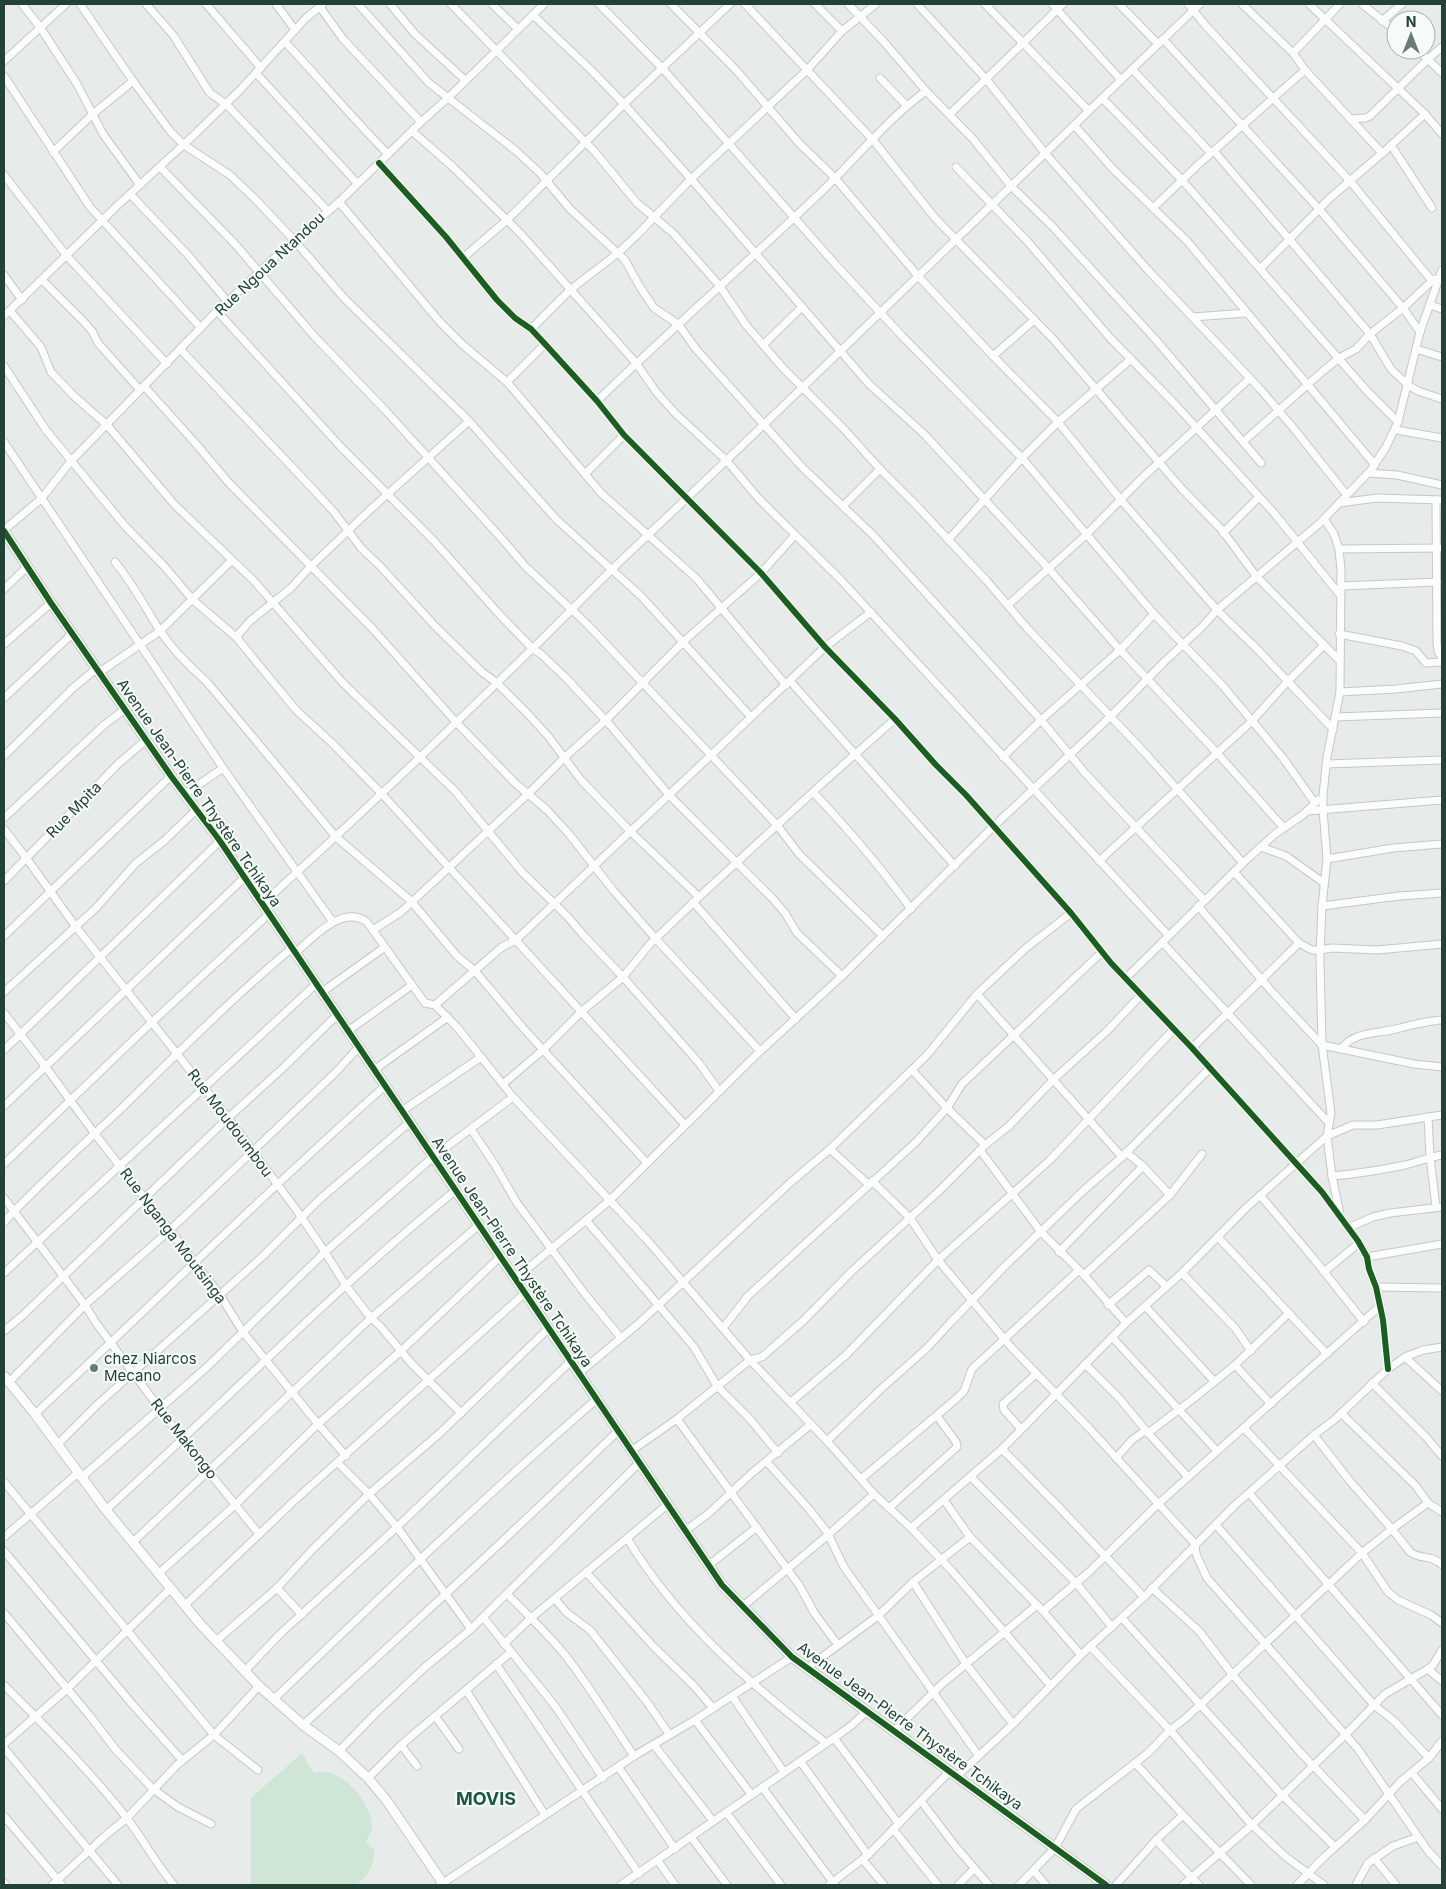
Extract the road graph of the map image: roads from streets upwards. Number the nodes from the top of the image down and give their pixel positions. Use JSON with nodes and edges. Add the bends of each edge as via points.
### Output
{"nodes":[{"id":1,"x":22,"y":4,"type":"edge"},
{"id":2,"x":66,"y":4,"type":"edge"},
{"id":3,"x":80,"y":4,"type":"edge"},
{"id":4,"x":146,"y":4,"type":"edge"},
{"id":5,"x":206,"y":4,"type":"edge"},
{"id":6,"x":276,"y":4,"type":"edge"},
{"id":7,"x":358,"y":4,"type":"edge"},
{"id":8,"x":390,"y":4,"type":"edge"},
{"id":9,"x":451,"y":4,"type":"edge"},
{"id":10,"x":492,"y":4,"type":"edge"},
{"id":11,"x":544,"y":4,"type":"edge"},
{"id":12,"x":600,"y":4,"type":"edge"},
{"id":13,"x":671,"y":4,"type":"edge"},
{"id":14,"x":730,"y":4,"type":"edge"},
{"id":15,"x":745,"y":4,"type":"edge"},
{"id":16,"x":815,"y":4,"type":"edge"},
{"id":17,"x":848,"y":4,"type":"edge"},
{"id":18,"x":876,"y":4,"type":"edge"},
{"id":19,"x":917,"y":4,"type":"edge"},
{"id":20,"x":985,"y":4,"type":"edge"},
{"id":21,"x":1063,"y":4,"type":"edge"},
{"id":22,"x":1119,"y":4,"type":"edge"},
{"id":23,"x":1188,"y":4,"type":"edge"},
{"id":24,"x":1200,"y":4,"type":"edge"},
{"id":25,"x":1242,"y":4,"type":"edge"},
{"id":26,"x":1309,"y":4,"type":"edge"},
{"id":27,"x":1340,"y":4,"type":"edge"},
{"id":28,"x":1362,"y":4,"type":"edge"},
{"id":29,"x":1402,"y":4,"type":"edge"},
{"id":30,"x":322,"y":5,"type":"edge"},
{"id":31,"x":1054,"y":7,"type":"edge"},
{"id":32,"x":1194,"y":10,"type":"junction"},
{"id":33,"x":532,"y":14,"type":"junction"},
{"id":34,"x":860,"y":15,"type":"junction"},
{"id":35,"x":1326,"y":20,"type":"junction"},
{"id":36,"x":1382,"y":21,"type":"junction"},
{"id":37,"x":1386,"y":24,"type":"edge"},
{"id":38,"x":40,"y":27,"type":"junction"},
{"id":39,"x":518,"y":29,"type":"junction"},
{"id":40,"x":295,"y":30,"type":"junction"},
{"id":41,"x":842,"y":31,"type":"junction"},
{"id":42,"x":700,"y":33,"type":"junction"},
{"id":43,"x":1161,"y":41,"type":"junction"},
{"id":44,"x":285,"y":42,"type":"junction"},
{"id":45,"x":1022,"y":44,"type":"junction"},
{"id":46,"x":497,"y":50,"type":"junction"},
{"id":47,"x":1293,"y":53,"type":"junction"},
{"id":48,"x":1427,"y":60,"type":"edge"},
{"id":49,"x":1429,"y":60,"type":"edge"},
{"id":50,"x":4,"y":61,"type":"edge"},
{"id":51,"x":663,"y":68,"type":"junction"},
{"id":52,"x":808,"y":69,"type":"junction"},
{"id":53,"x":1132,"y":69,"type":"junction"},
{"id":54,"x":258,"y":70,"type":"junction"},
{"id":55,"x":1305,"y":70,"type":"junction"},
{"id":56,"x":1442,"y":73,"type":"edge"},
{"id":57,"x":4,"y":76,"type":"edge"},
{"id":58,"x":880,"y":78,"type":"dead end"},
{"id":59,"x":986,"y":79,"type":"junction"},
{"id":60,"x":465,"y":80,"type":"junction"},
{"id":61,"x":1121,"y":80,"type":"junction"},
{"id":62,"x":133,"y":81,"type":"junction"},
{"id":63,"x":1397,"y":89,"type":"junction"},
{"id":64,"x":926,"y":91,"type":"junction"},
{"id":65,"x":449,"y":97,"type":"junction"},
{"id":66,"x":1102,"y":98,"type":"junction"},
{"id":67,"x":1274,"y":99,"type":"junction"},
{"id":68,"x":226,"y":104,"type":"junction"},
{"id":69,"x":624,"y":104,"type":"junction"},
{"id":70,"x":767,"y":106,"type":"junction"},
{"id":71,"x":907,"y":106,"type":"junction"},
{"id":72,"x":1089,"y":111,"type":"junction"},
{"id":73,"x":93,"y":114,"type":"junction"},
{"id":74,"x":950,"y":114,"type":"junction"},
{"id":75,"x":1425,"y":114,"type":"junction"},
{"id":76,"x":1350,"y":119,"type":"junction"},
{"id":77,"x":421,"y":122,"type":"junction"},
{"id":78,"x":1074,"y":125,"type":"junction"},
{"id":79,"x":1244,"y":125,"type":"junction"},
{"id":80,"x":412,"y":131,"type":"junction"},
{"id":81,"x":1442,"y":134,"type":"edge"},
{"id":82,"x":873,"y":140,"type":"junction"},
{"id":83,"x":586,"y":143,"type":"junction"},
{"id":84,"x":729,"y":144,"type":"junction"},
{"id":85,"x":184,"y":145,"type":"junction"},
{"id":86,"x":1392,"y":145,"type":"junction"},
{"id":87,"x":53,"y":152,"type":"junction"},
{"id":88,"x":1213,"y":152,"type":"junction"},
{"id":89,"x":1045,"y":153,"type":"junction"},
{"id":90,"x":1382,"y":153,"type":"junction"},
{"id":91,"x":388,"y":154,"type":"junction"},
{"id":92,"x":379,"y":163,"type":"junction"},
{"id":93,"x":160,"y":167,"type":"junction"},
{"id":94,"x":956,"y":167,"type":"dead end"},
{"id":95,"x":4,"y":175,"type":"edge"},
{"id":96,"x":835,"y":178,"type":"junction"},
{"id":97,"x":691,"y":179,"type":"junction"},
{"id":98,"x":1182,"y":180,"type":"junction"},
{"id":99,"x":1350,"y":181,"type":"junction"},
{"id":100,"x":546,"y":182,"type":"junction"},
{"id":101,"x":356,"y":183,"type":"junction"},
{"id":102,"x":140,"y":185,"type":"junction"},
{"id":103,"x":1011,"y":186,"type":"junction"},
{"id":104,"x":130,"y":194,"type":"junction"},
{"id":105,"x":339,"y":202,"type":"junction"},
{"id":106,"x":992,"y":204,"type":"junction"},
{"id":107,"x":1153,"y":208,"type":"junction"},
{"id":108,"x":1432,"y":208,"type":"dead end"},
{"id":109,"x":1318,"y":209,"type":"junction"},
{"id":110,"x":328,"y":210,"type":"junction"},
{"id":111,"x":655,"y":217,"type":"junction"},
{"id":112,"x":795,"y":217,"type":"junction"},
{"id":113,"x":508,"y":219,"type":"junction"},
{"id":114,"x":101,"y":221,"type":"junction"},
{"id":115,"x":955,"y":239,"type":"junction"},
{"id":116,"x":1290,"y":239,"type":"junction"},
{"id":117,"x":294,"y":240,"type":"junction"},
{"id":118,"x":618,"y":253,"type":"junction"},
{"id":119,"x":755,"y":253,"type":"junction"},
{"id":120,"x":66,"y":255,"type":"junction"},
{"id":121,"x":463,"y":258,"type":"junction"},
{"id":122,"x":1261,"y":268,"type":"junction"},
{"id":123,"x":1442,"y":271,"type":"edge"},
{"id":124,"x":259,"y":272,"type":"junction"},
{"id":125,"x":4,"y":276,"type":"edge"},
{"id":126,"x":918,"y":276,"type":"junction"},
{"id":127,"x":42,"y":280,"type":"junction"},
{"id":128,"x":1432,"y":281,"type":"junction"},
{"id":129,"x":719,"y":285,"type":"junction"},
{"id":130,"x":570,"y":290,"type":"junction"},
{"id":131,"x":22,"y":300,"type":"junction"},
{"id":132,"x":228,"y":302,"type":"junction"},
{"id":133,"x":1430,"y":305,"type":"junction"},
{"id":134,"x":802,"y":307,"type":"junction"},
{"id":135,"x":1403,"y":308,"type":"junction"},
{"id":136,"x":1442,"y":309,"type":"edge"},
{"id":137,"x":217,"y":312,"type":"junction"},
{"id":138,"x":880,"y":312,"type":"junction"},
{"id":139,"x":7,"y":313,"type":"edge"},
{"id":140,"x":1246,"y":313,"type":"junction"},
{"id":141,"x":1193,"y":317,"type":"junction"},
{"id":142,"x":1034,"y":320,"type":"junction"},
{"id":143,"x":678,"y":324,"type":"junction"},
{"id":144,"x":201,"y":328,"type":"junction"},
{"id":145,"x":531,"y":329,"type":"junction"},
{"id":146,"x":1420,"y":332,"type":"junction"},
{"id":147,"x":1370,"y":334,"type":"junction"},
{"id":148,"x":545,"y":344,"type":"junction"},
{"id":149,"x":763,"y":345,"type":"junction"},
{"id":150,"x":1416,"y":349,"type":"junction"},
{"id":151,"x":181,"y":350,"type":"junction"},
{"id":152,"x":841,"y":350,"type":"junction"},
{"id":153,"x":993,"y":356,"type":"junction"},
{"id":154,"x":1442,"y":357,"type":"edge"},
{"id":155,"x":1339,"y":358,"type":"junction"},
{"id":156,"x":1131,"y":360,"type":"junction"},
{"id":157,"x":636,"y":363,"type":"junction"},
{"id":158,"x":167,"y":364,"type":"junction"},
{"id":159,"x":4,"y":366,"type":"edge"},
{"id":160,"x":1250,"y":378,"type":"junction"},
{"id":161,"x":507,"y":382,"type":"junction"},
{"id":162,"x":1307,"y":385,"type":"junction"},
{"id":163,"x":1408,"y":385,"type":"junction"},
{"id":164,"x":142,"y":388,"type":"junction"},
{"id":165,"x":803,"y":388,"type":"junction"},
{"id":166,"x":1098,"y":390,"type":"junction"},
{"id":167,"x":1442,"y":398,"type":"edge"},
{"id":168,"x":597,"y":401,"type":"junction"},
{"id":169,"x":1216,"y":410,"type":"junction"},
{"id":170,"x":1279,"y":411,"type":"junction"},
{"id":171,"x":469,"y":421,"type":"junction"},
{"id":172,"x":1058,"y":422,"type":"junction"},
{"id":173,"x":763,"y":424,"type":"junction"},
{"id":174,"x":107,"y":425,"type":"junction"},
{"id":175,"x":1397,"y":426,"type":"junction"},
{"id":176,"x":1196,"y":427,"type":"junction"},
{"id":177,"x":624,"y":435,"type":"junction"},
{"id":178,"x":1442,"y":438,"type":"edge"},
{"id":179,"x":4,"y":442,"type":"edge"},
{"id":180,"x":1243,"y":442,"type":"junction"},
{"id":181,"x":1022,"y":458,"type":"junction"},
{"id":182,"x":428,"y":459,"type":"junction"},
{"id":183,"x":71,"y":461,"type":"junction"},
{"id":184,"x":727,"y":461,"type":"junction"},
{"id":185,"x":1159,"y":462,"type":"junction"},
{"id":186,"x":1261,"y":463,"type":"dead end"},
{"id":187,"x":1375,"y":466,"type":"junction"},
{"id":188,"x":880,"y":470,"type":"junction"},
{"id":189,"x":1368,"y":473,"type":"junction"},
{"id":190,"x":585,"y":474,"type":"junction"},
{"id":191,"x":1442,"y":485,"type":"edge"},
{"id":192,"x":1346,"y":494,"type":"junction"},
{"id":193,"x":388,"y":495,"type":"junction"},
{"id":194,"x":1260,"y":497,"type":"junction"},
{"id":195,"x":686,"y":498,"type":"junction"},
{"id":196,"x":41,"y":499,"type":"junction"},
{"id":197,"x":984,"y":500,"type":"junction"},
{"id":198,"x":1121,"y":500,"type":"junction"},
{"id":199,"x":1439,"y":500,"type":"edge"},
{"id":200,"x":1339,"y":503,"type":"junction"},
{"id":201,"x":843,"y":506,"type":"junction"},
{"id":202,"x":1324,"y":519,"type":"junction"},
{"id":203,"x":4,"y":530,"type":"edge"},
{"id":204,"x":347,"y":532,"type":"junction"},
{"id":205,"x":1223,"y":534,"type":"junction"},
{"id":206,"x":649,"y":535,"type":"junction"},
{"id":207,"x":795,"y":535,"type":"junction"},
{"id":208,"x":1086,"y":535,"type":"junction"},
{"id":209,"x":948,"y":540,"type":"junction"},
{"id":210,"x":1298,"y":541,"type":"junction"},
{"id":211,"x":1440,"y":548,"type":"edge"},
{"id":212,"x":1339,"y":549,"type":"junction"},
{"id":213,"x":232,"y":560,"type":"junction"},
{"id":214,"x":115,"y":562,"type":"dead end"},
{"id":215,"x":28,"y":566,"type":"junction"},
{"id":216,"x":310,"y":567,"type":"junction"},
{"id":217,"x":1049,"y":569,"type":"junction"},
{"id":218,"x":612,"y":570,"type":"junction"},
{"id":219,"x":761,"y":573,"type":"junction"},
{"id":220,"x":1256,"y":576,"type":"junction"},
{"id":221,"x":1437,"y":582,"type":"junction"},
{"id":222,"x":1341,"y":586,"type":"junction"},
{"id":223,"x":4,"y":589,"type":"edge"},
{"id":224,"x":1340,"y":596,"type":"junction"},
{"id":225,"x":193,"y":600,"type":"junction"},
{"id":226,"x":1440,"y":600,"type":"edge"},
{"id":227,"x":273,"y":602,"type":"junction"},
{"id":228,"x":50,"y":603,"type":"junction"},
{"id":229,"x":1008,"y":605,"type":"junction"},
{"id":230,"x":723,"y":609,"type":"junction"},
{"id":231,"x":573,"y":610,"type":"junction"},
{"id":232,"x":1218,"y":610,"type":"junction"},
{"id":233,"x":871,"y":612,"type":"junction"},
{"id":234,"x":1154,"y":614,"type":"junction"},
{"id":235,"x":160,"y":631,"type":"junction"},
{"id":236,"x":72,"y":634,"type":"junction"},
{"id":237,"x":1339,"y":634,"type":"junction"},
{"id":238,"x":236,"y":637,"type":"junction"},
{"id":239,"x":683,"y":642,"type":"junction"},
{"id":240,"x":4,"y":644,"type":"edge"},
{"id":241,"x":140,"y":644,"type":"junction"},
{"id":242,"x":1182,"y":645,"type":"junction"},
{"id":243,"x":1324,"y":645,"type":"junction"},
{"id":244,"x":825,"y":647,"type":"junction"},
{"id":245,"x":533,"y":649,"type":"junction"},
{"id":246,"x":1120,"y":650,"type":"junction"},
{"id":247,"x":1442,"y":658,"type":"edge"},
{"id":248,"x":1339,"y":660,"type":"junction"},
{"id":249,"x":1442,"y":662,"type":"edge"},
{"id":250,"x":98,"y":670,"type":"junction"},
{"id":251,"x":1147,"y":680,"type":"junction"},
{"id":252,"x":643,"y":681,"type":"junction"},
{"id":253,"x":1288,"y":681,"type":"junction"},
{"id":254,"x":497,"y":683,"type":"junction"},
{"id":255,"x":788,"y":683,"type":"junction"},
{"id":256,"x":1082,"y":684,"type":"junction"},
{"id":257,"x":1442,"y":684,"type":"edge"},
{"id":258,"x":1340,"y":692,"type":"junction"},
{"id":259,"x":4,"y":698,"type":"edge"},
{"id":260,"x":125,"y":709,"type":"junction"},
{"id":261,"x":1442,"y":713,"type":"edge"},
{"id":262,"x":1111,"y":716,"type":"junction"},
{"id":263,"x":751,"y":717,"type":"junction"},
{"id":264,"x":1336,"y":717,"type":"junction"},
{"id":265,"x":606,"y":720,"type":"junction"},
{"id":266,"x":895,"y":720,"type":"junction"},
{"id":267,"x":1041,"y":720,"type":"junction"},
{"id":268,"x":1252,"y":721,"type":"junction"},
{"id":269,"x":456,"y":722,"type":"junction"},
{"id":270,"x":1333,"y":730,"type":"junction"},
{"id":271,"x":146,"y":740,"type":"junction"},
{"id":272,"x":1218,"y":754,"type":"junction"},
{"id":273,"x":854,"y":755,"type":"junction"},
{"id":274,"x":4,"y":756,"type":"edge"},
{"id":275,"x":711,"y":756,"type":"junction"},
{"id":276,"x":1070,"y":756,"type":"junction"},
{"id":277,"x":1003,"y":757,"type":"junction"},
{"id":278,"x":420,"y":758,"type":"junction"},
{"id":279,"x":564,"y":758,"type":"junction"},
{"id":280,"x":1442,"y":760,"type":"edge"},
{"id":281,"x":1326,"y":764,"type":"junction"},
{"id":282,"x":223,"y":768,"type":"junction"},
{"id":283,"x":171,"y":776,"type":"junction"},
{"id":284,"x":1033,"y":789,"type":"junction"},
{"id":285,"x":1178,"y":790,"type":"junction"},
{"id":286,"x":813,"y":792,"type":"junction"},
{"id":287,"x":381,"y":793,"type":"junction"},
{"id":288,"x":529,"y":793,"type":"junction"},
{"id":289,"x":185,"y":794,"type":"junction"},
{"id":290,"x":669,"y":795,"type":"junction"},
{"id":291,"x":1323,"y":795,"type":"junction"},
{"id":292,"x":1442,"y":800,"type":"edge"},
{"id":293,"x":1315,"y":804,"type":"junction"},
{"id":294,"x":196,"y":810,"type":"junction"},
{"id":295,"x":1323,"y":810,"type":"junction"},
{"id":296,"x":1307,"y":811,"type":"junction"},
{"id":297,"x":4,"y":818,"type":"edge"},
{"id":298,"x":777,"y":825,"type":"junction"},
{"id":299,"x":1136,"y":826,"type":"junction"},
{"id":300,"x":993,"y":827,"type":"junction"},
{"id":301,"x":1283,"y":827,"type":"junction"},
{"id":302,"x":4,"y":829,"type":"edge"},
{"id":303,"x":488,"y":830,"type":"junction"},
{"id":304,"x":630,"y":831,"type":"junction"},
{"id":305,"x":336,"y":837,"type":"junction"},
{"id":306,"x":220,"y":842,"type":"junction"},
{"id":307,"x":1442,"y":844,"type":"edge"},
{"id":308,"x":1261,"y":847,"type":"junction"},
{"id":309,"x":27,"y":859,"type":"junction"},
{"id":310,"x":1327,"y":859,"type":"junction"},
{"id":311,"x":1099,"y":861,"type":"junction"},
{"id":312,"x":736,"y":863,"type":"junction"},
{"id":313,"x":1243,"y":863,"type":"junction"},
{"id":314,"x":449,"y":866,"type":"junction"},
{"id":315,"x":595,"y":866,"type":"junction"},
{"id":316,"x":954,"y":866,"type":"junction"},
{"id":317,"x":298,"y":872,"type":"junction"},
{"id":318,"x":1234,"y":872,"type":"junction"},
{"id":319,"x":244,"y":878,"type":"junction"},
{"id":320,"x":4,"y":881,"type":"edge"},
{"id":321,"x":1324,"y":883,"type":"junction"},
{"id":322,"x":50,"y":891,"type":"junction"},
{"id":323,"x":1442,"y":893,"type":"edge"},
{"id":324,"x":696,"y":899,"type":"junction"},
{"id":325,"x":1204,"y":900,"type":"junction"},
{"id":326,"x":411,"y":901,"type":"junction"},
{"id":327,"x":262,"y":904,"type":"junction"},
{"id":328,"x":554,"y":904,"type":"junction"},
{"id":329,"x":1198,"y":906,"type":"junction"},
{"id":330,"x":1322,"y":906,"type":"junction"},
{"id":331,"x":911,"y":908,"type":"junction"},
{"id":332,"x":1072,"y":913,"type":"junction"},
{"id":333,"x":269,"y":914,"type":"junction"},
{"id":334,"x":333,"y":922,"type":"junction"},
{"id":335,"x":76,"y":927,"type":"junction"},
{"id":336,"x":373,"y":930,"type":"junction"},
{"id":337,"x":1168,"y":935,"type":"junction"},
{"id":338,"x":4,"y":936,"type":"edge"},
{"id":339,"x":883,"y":936,"type":"junction"},
{"id":340,"x":656,"y":938,"type":"junction"},
{"id":341,"x":516,"y":940,"type":"junction"},
{"id":342,"x":1162,"y":942,"type":"junction"},
{"id":343,"x":1298,"y":943,"type":"junction"},
{"id":344,"x":1442,"y":944,"type":"edge"},
{"id":345,"x":385,"y":947,"type":"junction"},
{"id":346,"x":1320,"y":950,"type":"junction"},
{"id":347,"x":293,"y":951,"type":"junction"},
{"id":348,"x":1102,"y":952,"type":"junction"},
{"id":349,"x":100,"y":958,"type":"junction"},
{"id":350,"x":474,"y":971,"type":"junction"},
{"id":351,"x":624,"y":976,"type":"junction"},
{"id":352,"x":842,"y":976,"type":"junction"},
{"id":353,"x":1126,"y":978,"type":"junction"},
{"id":354,"x":1262,"y":980,"type":"junction"},
{"id":355,"x":412,"y":985,"type":"junction"},
{"id":356,"x":319,"y":988,"type":"junction"},
{"id":357,"x":126,"y":990,"type":"junction"},
{"id":358,"x":4,"y":992,"type":"edge"},
{"id":359,"x":977,"y":994,"type":"junction"},
{"id":360,"x":1142,"y":995,"type":"junction"},
{"id":361,"x":435,"y":1005,"type":"junction"},
{"id":362,"x":4,"y":1012,"type":"edge"},
{"id":363,"x":581,"y":1012,"type":"junction"},
{"id":364,"x":1228,"y":1012,"type":"junction"},
{"id":365,"x":337,"y":1015,"type":"junction"},
{"id":366,"x":448,"y":1017,"type":"junction"},
{"id":367,"x":796,"y":1019,"type":"junction"},
{"id":368,"x":1442,"y":1020,"type":"edge"},
{"id":369,"x":151,"y":1022,"type":"junction"},
{"id":370,"x":1174,"y":1029,"type":"junction"},
{"id":371,"x":348,"y":1031,"type":"junction"},
{"id":372,"x":21,"y":1034,"type":"junction"},
{"id":373,"x":1015,"y":1036,"type":"junction"},
{"id":374,"x":1322,"y":1045,"type":"junction"},
{"id":375,"x":358,"y":1048,"type":"junction"},
{"id":376,"x":1192,"y":1048,"type":"junction"},
{"id":377,"x":544,"y":1049,"type":"junction"},
{"id":378,"x":1341,"y":1049,"type":"junction"},
{"id":379,"x":4,"y":1050,"type":"edge"},
{"id":380,"x":760,"y":1051,"type":"junction"},
{"id":381,"x":177,"y":1054,"type":"junction"},
{"id":382,"x":481,"y":1057,"type":"junction"},
{"id":383,"x":45,"y":1066,"type":"junction"},
{"id":384,"x":1442,"y":1067,"type":"edge"},
{"id":385,"x":1210,"y":1068,"type":"junction"},
{"id":386,"x":374,"y":1070,"type":"junction"},
{"id":387,"x":912,"y":1070,"type":"junction"},
{"id":388,"x":1054,"y":1079,"type":"junction"},
{"id":389,"x":503,"y":1084,"type":"junction"},
{"id":390,"x":385,"y":1086,"type":"junction"},
{"id":391,"x":204,"y":1088,"type":"junction"},
{"id":392,"x":719,"y":1091,"type":"junction"},
{"id":393,"x":513,"y":1097,"type":"junction"},
{"id":394,"x":70,"y":1100,"type":"junction"},
{"id":395,"x":4,"y":1106,"type":"edge"},
{"id":396,"x":947,"y":1108,"type":"junction"},
{"id":397,"x":402,"y":1111,"type":"junction"},
{"id":398,"x":1442,"y":1115,"type":"edge"},
{"id":399,"x":1428,"y":1117,"type":"junction"},
{"id":400,"x":228,"y":1118,"type":"junction"},
{"id":401,"x":1087,"y":1119,"type":"junction"},
{"id":402,"x":410,"y":1122,"type":"junction"},
{"id":403,"x":1328,"y":1122,"type":"junction"},
{"id":404,"x":685,"y":1125,"type":"junction"},
{"id":405,"x":471,"y":1129,"type":"junction"},
{"id":406,"x":94,"y":1134,"type":"junction"},
{"id":407,"x":1327,"y":1136,"type":"junction"},
{"id":408,"x":982,"y":1147,"type":"junction"},
{"id":409,"x":830,"y":1149,"type":"junction"},
{"id":410,"x":252,"y":1152,"type":"junction"},
{"id":411,"x":1124,"y":1154,"type":"junction"},
{"id":412,"x":1202,"y":1154,"type":"dead end"},
{"id":413,"x":1442,"y":1155,"type":"edge"},
{"id":414,"x":433,"y":1157,"type":"junction"},
{"id":415,"x":1430,"y":1157,"type":"junction"},
{"id":416,"x":647,"y":1163,"type":"junction"},
{"id":417,"x":4,"y":1164,"type":"edge"},
{"id":418,"x":1296,"y":1164,"type":"junction"},
{"id":419,"x":120,"y":1165,"type":"junction"},
{"id":420,"x":1143,"y":1166,"type":"junction"},
{"id":421,"x":1332,"y":1176,"type":"junction"},
{"id":422,"x":870,"y":1183,"type":"junction"},
{"id":423,"x":277,"y":1184,"type":"junction"},
{"id":424,"x":456,"y":1190,"type":"junction"},
{"id":425,"x":1012,"y":1193,"type":"junction"},
{"id":426,"x":1170,"y":1195,"type":"junction"},
{"id":427,"x":1260,"y":1195,"type":"junction"},
{"id":428,"x":4,"y":1198,"type":"edge"},
{"id":429,"x":144,"y":1198,"type":"junction"},
{"id":430,"x":609,"y":1201,"type":"junction"},
{"id":431,"x":1439,"y":1207,"type":"edge"},
{"id":432,"x":14,"y":1210,"type":"junction"},
{"id":433,"x":1340,"y":1217,"type":"junction"},
{"id":434,"x":302,"y":1218,"type":"junction"},
{"id":435,"x":910,"y":1218,"type":"junction"},
{"id":436,"x":586,"y":1220,"type":"junction"},
{"id":437,"x":4,"y":1222,"type":"edge"},
{"id":438,"x":479,"y":1224,"type":"junction"},
{"id":439,"x":1348,"y":1228,"type":"junction"},
{"id":440,"x":170,"y":1230,"type":"junction"},
{"id":441,"x":1040,"y":1232,"type":"junction"},
{"id":442,"x":1218,"y":1237,"type":"junction"},
{"id":443,"x":38,"y":1243,"type":"junction"},
{"id":444,"x":1359,"y":1243,"type":"junction"},
{"id":445,"x":1442,"y":1244,"type":"edge"},
{"id":446,"x":551,"y":1248,"type":"junction"},
{"id":447,"x":325,"y":1252,"type":"junction"},
{"id":448,"x":1059,"y":1252,"type":"junction"},
{"id":449,"x":500,"y":1257,"type":"junction"},
{"id":450,"x":1367,"y":1257,"type":"junction"},
{"id":451,"x":938,"y":1260,"type":"junction"},
{"id":452,"x":195,"y":1262,"type":"junction"},
{"id":453,"x":1081,"y":1272,"type":"junction"},
{"id":454,"x":1324,"y":1272,"type":"junction"},
{"id":455,"x":4,"y":1273,"type":"edge"},
{"id":456,"x":1182,"y":1273,"type":"junction"},
{"id":457,"x":63,"y":1276,"type":"junction"},
{"id":458,"x":516,"y":1279,"type":"junction"},
{"id":459,"x":683,"y":1282,"type":"junction"},
{"id":460,"x":346,"y":1286,"type":"junction"},
{"id":461,"x":1166,"y":1286,"type":"junction"},
{"id":462,"x":1376,"y":1288,"type":"junction"},
{"id":463,"x":1442,"y":1288,"type":"edge"},
{"id":464,"x":525,"y":1293,"type":"junction"},
{"id":465,"x":220,"y":1296,"type":"junction"},
{"id":466,"x":971,"y":1300,"type":"junction"},
{"id":467,"x":659,"y":1305,"type":"junction"},
{"id":468,"x":1108,"y":1305,"type":"junction"},
{"id":469,"x":85,"y":1306,"type":"junction"},
{"id":470,"x":1145,"y":1306,"type":"junction"},
{"id":471,"x":1380,"y":1306,"type":"junction"},
{"id":472,"x":1289,"y":1313,"type":"junction"},
{"id":473,"x":371,"y":1318,"type":"junction"},
{"id":474,"x":1364,"y":1322,"type":"junction"},
{"id":475,"x":1126,"y":1323,"type":"junction"},
{"id":476,"x":548,"y":1328,"type":"junction"},
{"id":477,"x":723,"y":1328,"type":"junction"},
{"id":478,"x":4,"y":1331,"type":"edge"},
{"id":479,"x":243,"y":1332,"type":"junction"},
{"id":480,"x":1112,"y":1337,"type":"junction"},
{"id":481,"x":622,"y":1338,"type":"junction"},
{"id":482,"x":1004,"y":1339,"type":"junction"},
{"id":483,"x":111,"y":1343,"type":"junction"},
{"id":484,"x":1442,"y":1347,"type":"edge"},
{"id":485,"x":402,"y":1350,"type":"junction"},
{"id":486,"x":1251,"y":1351,"type":"junction"},
{"id":487,"x":1328,"y":1354,"type":"junction"},
{"id":488,"x":1405,"y":1357,"type":"junction"},
{"id":489,"x":265,"y":1359,"type":"junction"},
{"id":490,"x":750,"y":1360,"type":"junction"},
{"id":491,"x":571,"y":1361,"type":"junction"},
{"id":492,"x":1085,"y":1364,"type":"junction"},
{"id":493,"x":1235,"y":1365,"type":"junction"},
{"id":494,"x":1388,"y":1368,"type":"junction"},
{"id":495,"x":133,"y":1372,"type":"junction"},
{"id":496,"x":579,"y":1372,"type":"junction"},
{"id":497,"x":1036,"y":1374,"type":"junction"},
{"id":498,"x":6,"y":1379,"type":"edge"},
{"id":499,"x":429,"y":1381,"type":"junction"},
{"id":500,"x":1214,"y":1381,"type":"junction"},
{"id":501,"x":1372,"y":1383,"type":"junction"},
{"id":502,"x":717,"y":1386,"type":"junction"},
{"id":503,"x":1442,"y":1391,"type":"edge"},
{"id":504,"x":293,"y":1392,"type":"junction"},
{"id":505,"x":1056,"y":1393,"type":"junction"},
{"id":506,"x":597,"y":1399,"type":"junction"},
{"id":507,"x":791,"y":1402,"type":"junction"},
{"id":508,"x":1271,"y":1404,"type":"junction"},
{"id":509,"x":159,"y":1408,"type":"junction"},
{"id":510,"x":1179,"y":1409,"type":"junction"},
{"id":511,"x":460,"y":1413,"type":"junction"},
{"id":512,"x":1341,"y":1413,"type":"junction"},
{"id":513,"x":34,"y":1414,"type":"junction"},
{"id":514,"x":937,"y":1416,"type":"junction"},
{"id":515,"x":676,"y":1419,"type":"junction"},
{"id":516,"x":318,"y":1424,"type":"junction"},
{"id":517,"x":810,"y":1425,"type":"junction"},
{"id":518,"x":1244,"y":1428,"type":"junction"},
{"id":519,"x":1021,"y":1429,"type":"junction"},
{"id":520,"x":618,"y":1431,"type":"junction"},
{"id":521,"x":1147,"y":1431,"type":"junction"},
{"id":522,"x":1314,"y":1435,"type":"junction"},
{"id":523,"x":183,"y":1440,"type":"junction"},
{"id":524,"x":827,"y":1441,"type":"junction"},
{"id":525,"x":57,"y":1445,"type":"junction"},
{"id":526,"x":1002,"y":1449,"type":"junction"},
{"id":527,"x":630,"y":1451,"type":"junction"},
{"id":528,"x":1217,"y":1451,"type":"junction"},
{"id":529,"x":778,"y":1453,"type":"junction"},
{"id":530,"x":346,"y":1456,"type":"junction"},
{"id":531,"x":1442,"y":1456,"type":"edge"},
{"id":532,"x":1116,"y":1458,"type":"junction"},
{"id":533,"x":767,"y":1462,"type":"junction"},
{"id":534,"x":338,"y":1463,"type":"junction"},
{"id":535,"x":639,"y":1463,"type":"junction"},
{"id":536,"x":1279,"y":1465,"type":"junction"},
{"id":537,"x":209,"y":1472,"type":"junction"},
{"id":538,"x":80,"y":1475,"type":"junction"},
{"id":539,"x":971,"y":1477,"type":"junction"},
{"id":540,"x":1188,"y":1477,"type":"junction"},
{"id":541,"x":861,"y":1479,"type":"junction"},
{"id":542,"x":4,"y":1482,"type":"edge"},
{"id":543,"x":731,"y":1493,"type":"junction"},
{"id":544,"x":1248,"y":1493,"type":"junction"},
{"id":545,"x":369,"y":1494,"type":"junction"},
{"id":546,"x":874,"y":1494,"type":"junction"},
{"id":547,"x":944,"y":1500,"type":"junction"},
{"id":548,"x":1428,"y":1503,"type":"junction"},
{"id":549,"x":1158,"y":1504,"type":"junction"},
{"id":550,"x":234,"y":1505,"type":"junction"},
{"id":551,"x":667,"y":1505,"type":"junction"},
{"id":552,"x":889,"y":1508,"type":"junction"},
{"id":553,"x":106,"y":1510,"type":"junction"},
{"id":554,"x":1442,"y":1512,"type":"edge"},
{"id":555,"x":30,"y":1515,"type":"junction"},
{"id":556,"x":1216,"y":1525,"type":"junction"},
{"id":557,"x":397,"y":1527,"type":"junction"},
{"id":558,"x":757,"y":1527,"type":"junction"},
{"id":559,"x":911,"y":1528,"type":"junction"},
{"id":560,"x":1392,"y":1529,"type":"junction"},
{"id":561,"x":685,"y":1531,"type":"junction"},
{"id":562,"x":259,"y":1534,"type":"junction"},
{"id":563,"x":4,"y":1536,"type":"edge"},
{"id":564,"x":828,"y":1536,"type":"junction"},
{"id":565,"x":970,"y":1537,"type":"junction"},
{"id":566,"x":627,"y":1538,"type":"junction"},
{"id":567,"x":133,"y":1542,"type":"junction"},
{"id":568,"x":1195,"y":1544,"type":"junction"},
{"id":569,"x":4,"y":1550,"type":"edge"},
{"id":570,"x":1362,"y":1553,"type":"junction"},
{"id":571,"x":1104,"y":1556,"type":"junction"},
{"id":572,"x":940,"y":1559,"type":"junction"},
{"id":573,"x":421,"y":1560,"type":"junction"},
{"id":574,"x":709,"y":1565,"type":"junction"},
{"id":575,"x":1442,"y":1565,"type":"edge"},
{"id":576,"x":788,"y":1570,"type":"junction"},
{"id":577,"x":586,"y":1572,"type":"junction"},
{"id":578,"x":158,"y":1574,"type":"junction"},
{"id":579,"x":913,"y":1582,"type":"junction"},
{"id":580,"x":1077,"y":1584,"type":"junction"},
{"id":581,"x":1328,"y":1584,"type":"junction"},
{"id":582,"x":277,"y":1588,"type":"junction"},
{"id":583,"x":1152,"y":1588,"type":"junction"},
{"id":584,"x":170,"y":1589,"type":"junction"},
{"id":585,"x":446,"y":1594,"type":"junction"},
{"id":586,"x":507,"y":1594,"type":"junction"},
{"id":587,"x":1144,"y":1597,"type":"junction"},
{"id":588,"x":555,"y":1598,"type":"junction"},
{"id":589,"x":1037,"y":1604,"type":"junction"},
{"id":590,"x":184,"y":1606,"type":"junction"},
{"id":591,"x":742,"y":1607,"type":"junction"},
{"id":592,"x":1043,"y":1611,"type":"junction"},
{"id":593,"x":4,"y":1613,"type":"edge"},
{"id":594,"x":302,"y":1615,"type":"junction"},
{"id":595,"x":878,"y":1616,"type":"junction"},
{"id":596,"x":1294,"y":1616,"type":"junction"},
{"id":597,"x":483,"y":1617,"type":"junction"},
{"id":598,"x":530,"y":1618,"type":"junction"},
{"id":599,"x":1122,"y":1618,"type":"junction"},
{"id":600,"x":1442,"y":1623,"type":"edge"},
{"id":601,"x":1112,"y":1627,"type":"junction"},
{"id":602,"x":471,"y":1629,"type":"junction"},
{"id":603,"x":126,"y":1630,"type":"junction"},
{"id":604,"x":1005,"y":1631,"type":"junction"},
{"id":605,"x":216,"y":1641,"type":"junction"},
{"id":606,"x":1265,"y":1643,"type":"junction"},
{"id":607,"x":504,"y":1644,"type":"junction"},
{"id":608,"x":838,"y":1646,"type":"junction"},
{"id":609,"x":1090,"y":1646,"type":"junction"},
{"id":610,"x":1442,"y":1650,"type":"edge"},
{"id":611,"x":511,"y":1652,"type":"junction"},
{"id":612,"x":1081,"y":1655,"type":"junction"},
{"id":613,"x":792,"y":1657,"type":"junction"},
{"id":614,"x":97,"y":1661,"type":"junction"},
{"id":615,"x":496,"y":1664,"type":"junction"},
{"id":616,"x":966,"y":1664,"type":"junction"},
{"id":617,"x":807,"y":1668,"type":"junction"},
{"id":618,"x":1428,"y":1669,"type":"junction"},
{"id":619,"x":244,"y":1672,"type":"junction"},
{"id":620,"x":1232,"y":1674,"type":"junction"},
{"id":621,"x":1410,"y":1678,"type":"junction"},
{"id":622,"x":1442,"y":1681,"type":"edge"},
{"id":623,"x":750,"y":1683,"type":"junction"},
{"id":624,"x":4,"y":1685,"type":"edge"},
{"id":625,"x":1050,"y":1685,"type":"junction"},
{"id":626,"x":259,"y":1686,"type":"junction"},
{"id":627,"x":67,"y":1689,"type":"junction"},
{"id":628,"x":466,"y":1690,"type":"junction"},
{"id":629,"x":932,"y":1693,"type":"junction"},
{"id":630,"x":732,"y":1696,"type":"junction"},
{"id":631,"x":274,"y":1699,"type":"junction"},
{"id":632,"x":1201,"y":1703,"type":"junction"},
{"id":633,"x":1374,"y":1705,"type":"junction"},
{"id":634,"x":713,"y":1708,"type":"junction"},
{"id":635,"x":867,"y":1712,"type":"junction"},
{"id":636,"x":1442,"y":1715,"type":"edge"},
{"id":637,"x":36,"y":1716,"type":"junction"},
{"id":638,"x":435,"y":1716,"type":"junction"},
{"id":639,"x":696,"y":1720,"type":"junction"},
{"id":640,"x":1013,"y":1724,"type":"junction"},
{"id":641,"x":303,"y":1726,"type":"junction"},
{"id":642,"x":1170,"y":1730,"type":"junction"},
{"id":643,"x":893,"y":1732,"type":"junction"},
{"id":644,"x":669,"y":1734,"type":"junction"},
{"id":645,"x":214,"y":1735,"type":"junction"},
{"id":646,"x":1345,"y":1735,"type":"junction"},
{"id":647,"x":834,"y":1738,"type":"junction"},
{"id":648,"x":1442,"y":1742,"type":"edge"},
{"id":649,"x":826,"y":1743,"type":"junction"},
{"id":650,"x":401,"y":1745,"type":"junction"},
{"id":651,"x":654,"y":1745,"type":"junction"},
{"id":652,"x":4,"y":1746,"type":"edge"},
{"id":653,"x":459,"y":1749,"type":"dead end"},
{"id":654,"x":339,"y":1751,"type":"junction"},
{"id":655,"x":978,"y":1755,"type":"junction"},
{"id":656,"x":634,"y":1756,"type":"junction"},
{"id":657,"x":1429,"y":1758,"type":"junction"},
{"id":658,"x":182,"y":1760,"type":"junction"},
{"id":659,"x":800,"y":1761,"type":"junction"},
{"id":660,"x":1136,"y":1763,"type":"junction"},
{"id":661,"x":1314,"y":1765,"type":"junction"},
{"id":662,"x":417,"y":1766,"type":"dead end"},
{"id":663,"x":618,"y":1768,"type":"junction"},
{"id":664,"x":258,"y":1770,"type":"dead end"},
{"id":665,"x":784,"y":1772,"type":"junction"},
{"id":666,"x":1412,"y":1773,"type":"junction"},
{"id":667,"x":953,"y":1774,"type":"junction"},
{"id":668,"x":368,"y":1778,"type":"junction"},
{"id":669,"x":603,"y":1778,"type":"junction"},
{"id":670,"x":762,"y":1787,"type":"junction"},
{"id":671,"x":153,"y":1789,"type":"junction"},
{"id":672,"x":583,"y":1791,"type":"junction"},
{"id":673,"x":1389,"y":1792,"type":"junction"},
{"id":674,"x":751,"y":1794,"type":"junction"},
{"id":675,"x":1282,"y":1795,"type":"junction"},
{"id":676,"x":920,"y":1801,"type":"junction"},
{"id":677,"x":1442,"y":1809,"type":"edge"},
{"id":678,"x":726,"y":1812,"type":"junction"},
{"id":679,"x":545,"y":1815,"type":"junction"},
{"id":680,"x":1183,"y":1815,"type":"junction"},
{"id":681,"x":4,"y":1816,"type":"edge"},
{"id":682,"x":127,"y":1818,"type":"junction"},
{"id":683,"x":1365,"y":1820,"type":"junction"},
{"id":684,"x":713,"y":1822,"type":"junction"},
{"id":685,"x":211,"y":1824,"type":"dead end"},
{"id":686,"x":1252,"y":1825,"type":"junction"},
{"id":687,"x":896,"y":1827,"type":"junction"},
{"id":688,"x":691,"y":1837,"type":"junction"},
{"id":689,"x":1418,"y":1837,"type":"junction"},
{"id":690,"x":1156,"y":1840,"type":"junction"},
{"id":691,"x":1335,"y":1847,"type":"junction"},
{"id":692,"x":1055,"y":1848,"type":"junction"},
{"id":693,"x":675,"y":1849,"type":"junction"},
{"id":694,"x":89,"y":1850,"type":"junction"},
{"id":695,"x":1221,"y":1852,"type":"junction"},
{"id":696,"x":865,"y":1857,"type":"junction"},
{"id":697,"x":1374,"y":1858,"type":"junction"},
{"id":698,"x":658,"y":1861,"type":"junction"},
{"id":699,"x":1442,"y":1866,"type":"edge"},
{"id":700,"x":974,"y":1869,"type":"junction"},
{"id":701,"x":1034,"y":1871,"type":"junction"},
{"id":702,"x":1308,"y":1873,"type":"junction"},
{"id":703,"x":639,"y":1874,"type":"junction"},
{"id":704,"x":1192,"y":1877,"type":"junction"},
{"id":705,"x":57,"y":1884,"type":"edge"},
{"id":706,"x":833,"y":1884,"type":"edge"},
{"id":707,"x":118,"y":1885,"type":"edge"},
{"id":708,"x":174,"y":1885,"type":"edge"},
{"id":709,"x":442,"y":1885,"type":"edge"},
{"id":710,"x":621,"y":1885,"type":"edge"},
{"id":711,"x":675,"y":1885,"type":"edge"},
{"id":712,"x":727,"y":1885,"type":"edge"},
{"id":713,"x":781,"y":1885,"type":"edge"},
{"id":714,"x":884,"y":1885,"type":"edge"},
{"id":715,"x":938,"y":1885,"type":"edge"},
{"id":716,"x":958,"y":1885,"type":"edge"},
{"id":717,"x":989,"y":1885,"type":"edge"},
{"id":718,"x":1019,"y":1885,"type":"edge"},
{"id":719,"x":1046,"y":1885,"type":"edge"},
{"id":720,"x":1106,"y":1885,"type":"edge"},
{"id":721,"x":1116,"y":1885,"type":"edge"},
{"id":722,"x":1184,"y":1885,"type":"edge"},
{"id":723,"x":1199,"y":1885,"type":"edge"},
{"id":724,"x":1251,"y":1885,"type":"edge"},
{"id":725,"x":1297,"y":1885,"type":"edge"},
{"id":726,"x":1324,"y":1885,"type":"edge"},
{"id":727,"x":1356,"y":1885,"type":"edge"},
{"id":728,"x":1396,"y":1885,"type":"edge"}],
"edges":[{"from":1,"to":38,"type":"street"},
{"from":2,"to":38,"type":"street"},
{"from":3,"to":62,"type":"street"},
{"from":4,"to":68,"type":"street","via":[[173,35],[210,93]]},
{"from":5,"to":54,"type":"street"},
{"from":6,"to":40,"type":"street"},
{"from":7,"to":65,"type":"street","via":[[429,84]]},
{"from":8,"to":60,"type":"street","via":[[415,34]]},
{"from":9,"to":46,"type":"street"},
{"from":10,"to":39,"type":"street"},
{"from":11,"to":33,"type":"street","name":"Rue Ngoua Ntandou"},
{"from":12,"to":51,"type":"street"},
{"from":13,"to":42,"type":"street"},
{"from":14,"to":42,"type":"street"},
{"from":15,"to":52,"type":"street"},
{"from":16,"to":41,"type":"street"},
{"from":17,"to":34,"type":"street"},
{"from":18,"to":34,"type":"street"},
{"from":19,"to":59,"type":"street"},
{"from":20,"to":45,"type":"street"},
{"from":21,"to":31,"type":"street"},
{"from":22,"to":43,"type":"street"},
{"from":23,"to":32,"type":"street"},
{"from":24,"to":32,"type":"street"},
{"from":25,"to":47,"type":"street"},
{"from":26,"to":35,"type":"street"},
{"from":27,"to":35,"type":"street"},
{"from":28,"to":36,"type":"street"},
{"from":29,"to":36,"type":"street"},
{"from":30,"to":40,"type":"street"},
{"from":30,"to":77,"type":"street","via":[[343,39]]},
{"from":31,"to":45,"type":"street"},
{"from":31,"to":61,"type":"street"},
{"from":32,"to":43,"type":"street"},
{"from":32,"to":67,"type":"street"},
{"from":33,"to":39,"type":"street","name":"Rue Ngoua Ntandou"},
{"from":33,"to":69,"type":"street"},
{"from":34,"to":41,"type":"street"},
{"from":34,"to":64,"type":"street"},
{"from":35,"to":47,"type":"street"},
{"from":35,"to":63,"type":"street"},
{"from":36,"to":37,"type":"street"},
{"from":38,"to":50,"type":"street"},
{"from":38,"to":73,"type":"street"},
{"from":39,"to":46,"type":"street","name":"Rue Ngoua Ntandou"},
{"from":40,"to":44,"type":"street"},
{"from":41,"to":52,"type":"street"},
{"from":42,"to":51,"type":"street"},
{"from":42,"to":70,"type":"street"},
{"from":43,"to":53,"type":"street"},
{"from":43,"to":79,"type":"street"},
{"from":44,"to":54,"type":"street"},
{"from":44,"to":91,"type":"street"},
{"from":45,"to":59,"type":"street"},
{"from":45,"to":72,"type":"street"},
{"from":46,"to":60,"type":"street","name":"Rue Ngoua Ntandou"},
{"from":46,"to":83,"type":"street"},
{"from":47,"to":55,"type":"street"},
{"from":48,"to":63,"type":"street"},
{"from":49,"to":56,"type":"street"},
{"from":51,"to":69,"type":"street"},
{"from":51,"to":84,"type":"street"},
{"from":52,"to":70,"type":"street"},
{"from":52,"to":82,"type":"street"},
{"from":53,"to":61,"type":"street"},
{"from":53,"to":88,"type":"street"},
{"from":54,"to":68,"type":"street"},
{"from":54,"to":101,"type":"street"},
{"from":55,"to":67,"type":"street"},
{"from":55,"to":76,"type":"street"},
{"from":57,"to":87,"type":"street"},
{"from":58,"to":71,"type":"street"},
{"from":59,"to":74,"type":"street"},
{"from":59,"to":89,"type":"street"},
{"from":60,"to":65,"type":"street","name":"Rue Ngoua Ntandou"},
{"from":61,"to":66,"type":"street"},
{"from":62,"to":73,"type":"street"},
{"from":62,"to":85,"type":"street"},
{"from":63,"to":75,"type":"street"},
{"from":63,"to":76,"type":"street","via":[[1370,116]]},
{"from":64,"to":71,"type":"street"},
{"from":64,"to":74,"type":"street"},
{"from":65,"to":77,"type":"street","name":"Rue Ngoua Ntandou"},
{"from":65,"to":100,"type":"street","via":[[516,150]]},
{"from":66,"to":72,"type":"street"},
{"from":66,"to":98,"type":"street"},
{"from":67,"to":79,"type":"street"},
{"from":67,"to":99,"type":"street"},
{"from":68,"to":85,"type":"street"},
{"from":68,"to":110,"type":"street"},
{"from":69,"to":83,"type":"street"},
{"from":69,"to":97,"type":"street"},
{"from":70,"to":84,"type":"street"},
{"from":70,"to":96,"type":"street"},
{"from":71,"to":82,"type":"street"},
{"from":72,"to":78,"type":"street"},
{"from":73,"to":87,"type":"street"},
{"from":73,"to":102,"type":"street","via":[[115,152]]},
{"from":74,"to":103,"type":"street"},
{"from":75,"to":81,"type":"street"},
{"from":75,"to":86,"type":"street"},
{"from":76,"to":90,"type":"street"},
{"from":77,"to":80,"type":"street","name":"Rue Ngoua Ntandou"},
{"from":78,"to":89,"type":"street"},
{"from":78,"to":107,"type":"street"},
{"from":79,"to":88,"type":"street"},
{"from":79,"to":109,"type":"street"},
{"from":80,"to":91,"type":"street","name":"Rue Ngoua Ntandou"},
{"from":80,"to":113,"type":"street"},
{"from":82,"to":96,"type":"street"},
{"from":82,"to":115,"type":"street"},
{"from":83,"to":100,"type":"street"},
{"from":83,"to":111,"type":"street","via":[[638,203]]},
{"from":84,"to":97,"type":"street"},
{"from":84,"to":112,"type":"street"},
{"from":85,"to":93,"type":"street"},
{"from":85,"to":117,"type":"street","via":[[230,175]]},
{"from":86,"to":90,"type":"street"},
{"from":86,"to":108,"type":"street"},
{"from":87,"to":114,"type":"street"},
{"from":88,"to":98,"type":"street"},
{"from":88,"to":116,"type":"street"},
{"from":89,"to":103,"type":"street"},
{"from":89,"to":141,"type":"street"},
{"from":90,"to":99,"type":"street"},
{"from":91,"to":92,"type":"street","name":"Rue Ngoua Ntandou"},
{"from":92,"to":101,"type":"street","name":"Rue Ngoua Ntandou"},
{"from":92,"to":121,"type":"street"},
{"from":93,"to":102,"type":"street"},
{"from":93,"to":124,"type":"street"},
{"from":94,"to":106,"type":"street"},
{"from":95,"to":120,"type":"street"},
{"from":96,"to":112,"type":"street"},
{"from":96,"to":126,"type":"street"},
{"from":97,"to":111,"type":"street"},
{"from":97,"to":119,"type":"street"},
{"from":98,"to":107,"type":"street"},
{"from":98,"to":122,"type":"street"},
{"from":99,"to":109,"type":"street"},
{"from":99,"to":128,"type":"street"},
{"from":100,"to":113,"type":"street"},
{"from":100,"to":118,"type":"street","via":[[570,210]]},
{"from":101,"to":105,"type":"street","name":"Rue Ngoua Ntandou"},
{"from":102,"to":104,"type":"street"},
{"from":103,"to":106,"type":"street"},
{"from":103,"to":169,"type":"street","via":[[1113,292]]},
{"from":104,"to":114,"type":"street"},
{"from":104,"to":132,"type":"street"},
{"from":105,"to":110,"type":"street","name":"Rue Ngoua Ntandou"},
{"from":105,"to":161,"type":"street","via":[[440,322]]},
{"from":106,"to":115,"type":"street"},
{"from":106,"to":156,"type":"street"},
{"from":107,"to":140,"type":"street","via":[[1187,241]]},
{"from":109,"to":116,"type":"street"},
{"from":109,"to":135,"type":"street"},
{"from":110,"to":117,"type":"street","name":"Rue Ngoua Ntandou"},
{"from":111,"to":118,"type":"street"},
{"from":111,"to":129,"type":"street"},
{"from":112,"to":119,"type":"street"},
{"from":112,"to":138,"type":"street"},
{"from":113,"to":121,"type":"street"},
{"from":113,"to":130,"type":"street"},
{"from":114,"to":120,"type":"street"},
{"from":114,"to":144,"type":"street"},
{"from":115,"to":126,"type":"street"},
{"from":115,"to":142,"type":"street"},
{"from":116,"to":122,"type":"street"},
{"from":116,"to":147,"type":"street"},
{"from":117,"to":124,"type":"street","name":"Rue Ngoua Ntandou"},
{"from":117,"to":171,"type":"street","via":[[344,298]]},
{"from":118,"to":130,"type":"street"},
{"from":118,"to":143,"type":"street","via":[[654,308]]},
{"from":119,"to":129,"type":"street"},
{"from":119,"to":134,"type":"street"},
{"from":120,"to":127,"type":"street"},
{"from":120,"to":158,"type":"street"},
{"from":121,"to":145,"type":"street","via":[[497,300]]},
{"from":122,"to":155,"type":"street"},
{"from":123,"to":128,"type":"street"},
{"from":123,"to":133,"type":"street"},
{"from":124,"to":132,"type":"street","name":"Rue Ngoua Ntandou"},
{"from":124,"to":182,"type":"street"},
{"from":125,"to":131,"type":"street"},
{"from":126,"to":138,"type":"street"},
{"from":126,"to":153,"type":"street"},
{"from":127,"to":131,"type":"street"},
{"from":127,"to":164,"type":"street"},
{"from":128,"to":135,"type":"street"},
{"from":129,"to":143,"type":"street"},
{"from":129,"to":149,"type":"street"},
{"from":130,"to":145,"type":"street"},
{"from":130,"to":157,"type":"street"},
{"from":131,"to":139,"type":"street"},
{"from":132,"to":137,"type":"street","name":"Rue Ngoua Ntandou"},
{"from":133,"to":136,"type":"street"},
{"from":133,"to":146,"type":"street"},
{"from":134,"to":149,"type":"street"},
{"from":134,"to":152,"type":"street"},
{"from":135,"to":146,"type":"street"},
{"from":135,"to":147,"type":"street"},
{"from":137,"to":144,"type":"street","name":"Rue Ngoua Ntandou"},
{"from":137,"to":193,"type":"street"},
{"from":138,"to":152,"type":"street"},
{"from":138,"to":181,"type":"street"},
{"from":139,"to":174,"type":"street","via":[[41,347],[51,372]]},
{"from":140,"to":141,"type":"street"},
{"from":140,"to":162,"type":"street"},
{"from":141,"to":160,"type":"street"},
{"from":142,"to":153,"type":"street"},
{"from":142,"to":166,"type":"street"},
{"from":143,"to":157,"type":"street"},
{"from":143,"to":173,"type":"street"},
{"from":144,"to":151,"type":"street","name":"Rue Ngoua Ntandou"},
{"from":145,"to":148,"type":"street"},
{"from":146,"to":150,"type":"street"},
{"from":147,"to":155,"type":"street","via":[[1356,349]]},
{"from":147,"to":163,"type":"street","via":[[1388,366]]},
{"from":148,"to":161,"type":"street"},
{"from":148,"to":168,"type":"street"},
{"from":149,"to":165,"type":"street"},
{"from":150,"to":154,"type":"street"},
{"from":150,"to":163,"type":"street"},
{"from":151,"to":158,"type":"street","name":"Rue Ngoua Ntandou"},
{"from":151,"to":204,"type":"street","via":[[334,512]]},
{"from":152,"to":165,"type":"street"},
{"from":152,"to":197,"type":"street","via":[[869,384],[924,434]]},
{"from":153,"to":172,"type":"street"},
{"from":155,"to":162,"type":"street"},
{"from":155,"to":175,"type":"street"},
{"from":156,"to":166,"type":"street"},
{"from":156,"to":176,"type":"street"},
{"from":157,"to":168,"type":"street"},
{"from":157,"to":184,"type":"street","via":[[676,414]]},
{"from":158,"to":164,"type":"street","name":"Rue Ngoua Ntandou"},
{"from":159,"to":183,"type":"street","via":[[46,430]]},
{"from":160,"to":169,"type":"street"},
{"from":160,"to":170,"type":"street"},
{"from":161,"to":190,"type":"street"},
{"from":162,"to":170,"type":"street"},
{"from":162,"to":187,"type":"street"},
{"from":163,"to":167,"type":"street"},
{"from":163,"to":175,"type":"street"},
{"from":164,"to":174,"type":"street","name":"Rue Ngoua Ntandou"},
{"from":164,"to":216,"type":"street"},
{"from":165,"to":173,"type":"street"},
{"from":165,"to":188,"type":"street"},
{"from":166,"to":172,"type":"street"},
{"from":166,"to":185,"type":"street"},
{"from":168,"to":177,"type":"street"},
{"from":169,"to":176,"type":"street"},
{"from":169,"to":180,"type":"street"},
{"from":170,"to":180,"type":"street"},
{"from":170,"to":192,"type":"street"},
{"from":171,"to":182,"type":"street"},
{"from":171,"to":218,"type":"street","via":[[556,519]]},
{"from":172,"to":181,"type":"street"},
{"from":172,"to":198,"type":"street"},
{"from":173,"to":184,"type":"street"},
{"from":173,"to":201,"type":"street"},
{"from":174,"to":183,"type":"street","name":"Rue Ngoua Ntandou"},
{"from":174,"to":213,"type":"street","via":[[180,510]]},
{"from":175,"to":178,"type":"street"},
{"from":175,"to":187,"type":"street"},
{"from":176,"to":185,"type":"street"},
{"from":176,"to":194,"type":"street"},
{"from":177,"to":190,"type":"street"},
{"from":177,"to":195,"type":"street"},
{"from":179,"to":196,"type":"street"},
{"from":180,"to":186,"type":"street"},
{"from":181,"to":197,"type":"street"},
{"from":181,"to":208,"type":"street"},
{"from":182,"to":193,"type":"street"},
{"from":182,"to":231,"type":"street","via":[[524,566]]},
{"from":183,"to":196,"type":"street","name":"Rue Ngoua Ntandou"},
{"from":183,"to":225,"type":"street"},
{"from":184,"to":195,"type":"street"},
{"from":184,"to":207,"type":"street"},
{"from":185,"to":198,"type":"street"},
{"from":185,"to":205,"type":"street"},
{"from":187,"to":189,"type":"street"},
{"from":188,"to":201,"type":"street"},
{"from":188,"to":209,"type":"street"},
{"from":189,"to":191,"type":"street","via":[[1397,475]]},
{"from":189,"to":192,"type":"street"},
{"from":190,"to":206,"type":"street","via":[[601,493]]},
{"from":192,"to":200,"type":"street"},
{"from":193,"to":204,"type":"street"},
{"from":193,"to":245,"type":"street"},
{"from":194,"to":205,"type":"street"},
{"from":194,"to":210,"type":"street"},
{"from":195,"to":206,"type":"street"},
{"from":195,"to":219,"type":"street"},
{"from":196,"to":203,"type":"street","name":"Rue Ngoua Ntandou"},
{"from":196,"to":241,"type":"street"},
{"from":197,"to":209,"type":"street"},
{"from":197,"to":217,"type":"street"},
{"from":198,"to":208,"type":"street"},
{"from":198,"to":232,"type":"street"},
{"from":199,"to":200,"type":"street","via":[[1377,498]]},
{"from":199,"to":211,"type":"street"},
{"from":200,"to":202,"type":"street"},
{"from":201,"to":267,"type":"street"},
{"from":202,"to":210,"type":"street"},
{"from":202,"to":212,"type":"street"},
{"from":203,"to":215,"type":"street","name":"Avenue Jean-Pierre Thystère Tchikaya"},
{"from":204,"to":216,"type":"street"},
{"from":204,"to":254,"type":"street","via":[[436,627]]},
{"from":205,"to":220,"type":"street"},
{"from":206,"to":218,"type":"street"},
{"from":206,"to":230,"type":"street","via":[[696,578]]},
{"from":207,"to":219,"type":"street"},
{"from":207,"to":233,"type":"street"},
{"from":208,"to":217,"type":"street"},
{"from":208,"to":234,"type":"street"},
{"from":209,"to":229,"type":"street"},
{"from":210,"to":220,"type":"street"},
{"from":210,"to":224,"type":"street"},
{"from":211,"to":212,"type":"street"},
{"from":211,"to":221,"type":"street"},
{"from":212,"to":222,"type":"street"},
{"from":213,"to":225,"type":"street"},
{"from":213,"to":227,"type":"street"},
{"from":214,"to":235,"type":"street","via":[[132,583]]},
{"from":215,"to":223,"type":"street"},
{"from":215,"to":228,"type":"street","name":"Avenue Jean-Pierre Thystère Tchikaya"},
{"from":216,"to":227,"type":"street"},
{"from":216,"to":269,"type":"street","via":[[371,627]]},
{"from":217,"to":229,"type":"street"},
{"from":217,"to":246,"type":"street"},
{"from":218,"to":231,"type":"street"},
{"from":218,"to":239,"type":"street"},
{"from":219,"to":230,"type":"street"},
{"from":219,"to":244,"type":"street"},
{"from":220,"to":232,"type":"street"},
{"from":220,"to":243,"type":"street"},
{"from":221,"to":222,"type":"street"},
{"from":221,"to":226,"type":"street"},
{"from":222,"to":224,"type":"street"},
{"from":224,"to":237,"type":"street"},
{"from":225,"to":235,"type":"street"},
{"from":225,"to":238,"type":"street"},
{"from":226,"to":247,"type":"street","via":[[1437,643]]},
{"from":227,"to":238,"type":"street"},
{"from":227,"to":278,"type":"street","via":[[343,683]]},
{"from":228,"to":236,"type":"street","name":"Avenue Jean-Pierre Thystère Tchikaya"},
{"from":228,"to":240,"type":"street"},
{"from":229,"to":256,"type":"street"},
{"from":230,"to":239,"type":"street"},
{"from":230,"to":255,"type":"street"},
{"from":231,"to":245,"type":"street"},
{"from":231,"to":252,"type":"street"},
{"from":232,"to":242,"type":"street"},
{"from":232,"to":253,"type":"street"},
{"from":233,"to":244,"type":"street"},
{"from":233,"to":277,"type":"street"},
{"from":234,"to":242,"type":"street"},
{"from":234,"to":246,"type":"street"},
{"from":235,"to":241,"type":"street"},
{"from":235,"to":305,"type":"street","via":[[207,682]]},
{"from":236,"to":250,"type":"street","name":"Avenue Jean-Pierre Thystère Tchikaya"},
{"from":236,"to":259,"type":"street"},
{"from":237,"to":248,"type":"street"},
{"from":237,"to":249,"type":"street","via":[[1402,646],[1416,652],[1426,663]]},
{"from":238,"to":287,"type":"street","via":[[296,710]]},
{"from":239,"to":252,"type":"street"},
{"from":239,"to":263,"type":"street"},
{"from":241,"to":250,"type":"street"},
{"from":241,"to":282,"type":"street"},
{"from":242,"to":251,"type":"street"},
{"from":242,"to":268,"type":"street"},
{"from":243,"to":248,"type":"street"},
{"from":243,"to":253,"type":"street"},
{"from":244,"to":255,"type":"street"},
{"from":244,"to":266,"type":"street"},
{"from":245,"to":254,"type":"street"},
{"from":245,"to":265,"type":"street","via":[[548,660]]},
{"from":246,"to":251,"type":"street"},
{"from":246,"to":256,"type":"street"},
{"from":248,"to":258,"type":"street"},
{"from":250,"to":260,"type":"street","name":"Avenue Jean-Pierre Thystère Tchikaya"},
{"from":250,"to":274,"type":"street","via":[[74,688]]},
{"from":251,"to":262,"type":"street"},
{"from":251,"to":272,"type":"street"},
{"from":252,"to":265,"type":"street"},
{"from":252,"to":275,"type":"street"},
{"from":253,"to":268,"type":"street"},
{"from":253,"to":270,"type":"street"},
{"from":254,"to":269,"type":"street"},
{"from":254,"to":279,"type":"street","via":[[548,736]]},
{"from":255,"to":263,"type":"street"},
{"from":255,"to":273,"type":"street"},
{"from":256,"to":262,"type":"street"},
{"from":256,"to":267,"type":"street"},
{"from":257,"to":258,"type":"street"},
{"from":258,"to":264,"type":"street"},
{"from":260,"to":271,"type":"street","name":"Avenue Jean-Pierre Thystère Tchikaya"},
{"from":260,"to":297,"type":"street"},
{"from":261,"to":264,"type":"street"},
{"from":262,"to":276,"type":"street"},
{"from":262,"to":285,"type":"street"},
{"from":263,"to":275,"type":"street"},
{"from":264,"to":270,"type":"street"},
{"from":265,"to":279,"type":"street"},
{"from":265,"to":290,"type":"street"},
{"from":266,"to":273,"type":"street"},
{"from":266,"to":300,"type":"street"},
{"from":267,"to":276,"type":"street"},
{"from":267,"to":277,"type":"street"},
{"from":268,"to":272,"type":"street"},
{"from":268,"to":293,"type":"street"},
{"from":269,"to":278,"type":"street"},
{"from":269,"to":288,"type":"street","via":[[515,783]]},
{"from":270,"to":281,"type":"street"},
{"from":271,"to":283,"type":"street","name":"Avenue Jean-Pierre Thystère Tchikaya"},
{"from":271,"to":309,"type":"street","name":"Rue Mpita","via":[[118,764]]},
{"from":272,"to":285,"type":"street"},
{"from":272,"to":301,"type":"street"},
{"from":273,"to":286,"type":"street"},
{"from":273,"to":316,"type":"street"},
{"from":275,"to":290,"type":"street"},
{"from":275,"to":298,"type":"street"},
{"from":276,"to":284,"type":"street"},
{"from":276,"to":299,"type":"street"},
{"from":277,"to":284,"type":"street"},
{"from":278,"to":287,"type":"street"},
{"from":278,"to":303,"type":"street","via":[[455,791]]},
{"from":279,"to":288,"type":"street"},
{"from":279,"to":304,"type":"street"},
{"from":280,"to":281,"type":"street"},
{"from":281,"to":291,"type":"street"},
{"from":282,"to":289,"type":"street"},
{"from":282,"to":317,"type":"street"},
{"from":283,"to":289,"type":"street","name":"Avenue Jean-Pierre Thystère Tchikaya"},
{"from":283,"to":322,"type":"street"},
{"from":284,"to":300,"type":"street"},
{"from":284,"to":311,"type":"street"},
{"from":285,"to":299,"type":"street"},
{"from":285,"to":313,"type":"street"},
{"from":286,"to":298,"type":"street"},
{"from":286,"to":331,"type":"street","via":[[870,854]]},
{"from":287,"to":305,"type":"street"},
{"from":287,"to":314,"type":"street"},
{"from":288,"to":303,"type":"street"},
{"from":288,"to":315,"type":"street"},
{"from":289,"to":294,"type":"street","name":"Avenue Jean-Pierre Thystère Tchikaya"},
{"from":290,"to":304,"type":"street"},
{"from":290,"to":312,"type":"street"},
{"from":291,"to":293,"type":"street"},
{"from":291,"to":295,"type":"street"},
{"from":292,"to":295,"type":"street"},
{"from":293,"to":296,"type":"street"},
{"from":294,"to":306,"type":"street","name":"Avenue Jean-Pierre Thystère Tchikaya"},
{"from":294,"to":335,"type":"street","via":[[136,863]]},
{"from":295,"to":296,"type":"street"},
{"from":295,"to":310,"type":"street"},
{"from":296,"to":301,"type":"street"},
{"from":298,"to":312,"type":"street"},
{"from":298,"to":339,"type":"street","via":[[798,854]]},
{"from":299,"to":311,"type":"street"},
{"from":299,"to":325,"type":"street"},
{"from":300,"to":316,"type":"street"},
{"from":300,"to":332,"type":"street"},
{"from":301,"to":308,"type":"street"},
{"from":302,"to":309,"type":"street","name":"Rue Moudoumbou"},
{"from":303,"to":314,"type":"street"},
{"from":303,"to":328,"type":"street","via":[[522,872]]},
{"from":304,"to":315,"type":"street"},
{"from":304,"to":324,"type":"street"},
{"from":305,"to":317,"type":"street"},
{"from":305,"to":326,"type":"street"},
{"from":306,"to":319,"type":"street","name":"Avenue Jean-Pierre Thystère Tchikaya"},
{"from":306,"to":349,"type":"street"},
{"from":307,"to":310,"type":"street"},
{"from":308,"to":313,"type":"street"},
{"from":308,"to":321,"type":"street","via":[[1286,856]]},
{"from":309,"to":320,"type":"street","name":"Rue Mpita"},
{"from":309,"to":322,"type":"street","name":"Rue Moudoumbou"},
{"from":310,"to":321,"type":"street"},
{"from":311,"to":337,"type":"street"},
{"from":312,"to":324,"type":"street"},
{"from":312,"to":352,"type":"street","via":[[785,913],[796,933]]},
{"from":313,"to":318,"type":"street"},
{"from":314,"to":326,"type":"street"},
{"from":314,"to":341,"type":"street"},
{"from":315,"to":328,"type":"street"},
{"from":315,"to":340,"type":"street"},
{"from":316,"to":331,"type":"street"},
{"from":317,"to":327,"type":"street"},
{"from":317,"to":334,"type":"street"},
{"from":318,"to":325,"type":"street"},
{"from":318,"to":343,"type":"street"},
{"from":319,"to":327,"type":"street","name":"Avenue Jean-Pierre Thystère Tchikaya"},
{"from":319,"to":357,"type":"street"},
{"from":321,"to":330,"type":"street"},
{"from":322,"to":335,"type":"street","name":"Rue Moudoumbou"},
{"from":322,"to":338,"type":"street"},
{"from":323,"to":330,"type":"street"},
{"from":324,"to":340,"type":"street"},
{"from":324,"to":367,"type":"street"},
{"from":325,"to":329,"type":"street"},
{"from":326,"to":336,"type":"street","via":[[401,912]]},
{"from":326,"to":350,"type":"street","via":[[457,956]]},
{"from":327,"to":333,"type":"street","name":"Avenue Jean-Pierre Thystère Tchikaya"},
{"from":328,"to":341,"type":"street"},
{"from":328,"to":351,"type":"street"},
{"from":329,"to":337,"type":"street"},
{"from":329,"to":354,"type":"street"},
{"from":330,"to":346,"type":"street"},
{"from":331,"to":339,"type":"street"},
{"from":332,"to":348,"type":"street"},
{"from":332,"to":359,"type":"street","via":[[1026,948]]},
{"from":333,"to":347,"type":"street","name":"Avenue Jean-Pierre Thystère Tchikaya"},
{"from":333,"to":369,"type":"street"},
{"from":334,"to":336,"type":"street","via":[[342,917],[362,918]]},
{"from":334,"to":347,"type":"street"},
{"from":335,"to":349,"type":"street","name":"Rue Moudoumbou"},
{"from":335,"to":358,"type":"street"},
{"from":336,"to":345,"type":"street"},
{"from":337,"to":342,"type":"street"},
{"from":339,"to":352,"type":"street"},
{"from":340,"to":351,"type":"street"},
{"from":340,"to":380,"type":"street"},
{"from":341,"to":350,"type":"street","via":[[502,947]]},
{"from":341,"to":363,"type":"street"},
{"from":342,"to":353,"type":"street"},
{"from":342,"to":364,"type":"street"},
{"from":343,"to":346,"type":"street"},
{"from":343,"to":354,"type":"street"},
{"from":344,"to":346,"type":"street","via":[[1377,950]]},
{"from":345,"to":355,"type":"street"},
{"from":345,"to":356,"type":"street"},
{"from":346,"to":374,"type":"street"},
{"from":347,"to":356,"type":"street","name":"Avenue Jean-Pierre Thystère Tchikaya"},
{"from":347,"to":381,"type":"street","via":[[270,966]]},
{"from":348,"to":353,"type":"street"},
{"from":348,"to":373,"type":"street"},
{"from":349,"to":357,"type":"street","name":"Rue Moudoumbou"},
{"from":349,"to":372,"type":"street"},
{"from":350,"to":361,"type":"street"},
{"from":350,"to":377,"type":"street"},
{"from":351,"to":363,"type":"street"},
{"from":351,"to":392,"type":"street"},
{"from":352,"to":367,"type":"street"},
{"from":353,"to":360,"type":"street"},
{"from":354,"to":364,"type":"street"},
{"from":354,"to":374,"type":"street"},
{"from":355,"to":361,"type":"street","via":[[425,1003]]},
{"from":355,"to":371,"type":"street"},
{"from":356,"to":365,"type":"street","name":"Avenue Jean-Pierre Thystère Tchikaya"},
{"from":356,"to":391,"type":"street"},
{"from":357,"to":369,"type":"street","name":"Rue Moudoumbou"},
{"from":357,"to":383,"type":"street"},
{"from":359,"to":373,"type":"street"},
{"from":359,"to":387,"type":"street"},
{"from":360,"to":370,"type":"street"},
{"from":360,"to":388,"type":"street"},
{"from":361,"to":366,"type":"street"},
{"from":362,"to":372,"type":"street","name":"Rue Nganga Moutsinga"},
{"from":363,"to":377,"type":"street"},
{"from":363,"to":404,"type":"street"},
{"from":364,"to":376,"type":"street"},
{"from":364,"to":403,"type":"street"},
{"from":365,"to":371,"type":"street","name":"Avenue Jean-Pierre Thystère Tchikaya"},
{"from":365,"to":400,"type":"street"},
{"from":366,"to":382,"type":"street"},
{"from":366,"to":386,"type":"street"},
{"from":367,"to":380,"type":"street"},
{"from":368,"to":378,"type":"street","via":[[1361,1035]]},
{"from":369,"to":381,"type":"street","name":"Rue Moudoumbou"},
{"from":369,"to":394,"type":"street"},
{"from":370,"to":376,"type":"street"},
{"from":370,"to":401,"type":"street"},
{"from":371,"to":375,"type":"street","name":"Avenue Jean-Pierre Thystère Tchikaya"},
{"from":372,"to":379,"type":"street"},
{"from":372,"to":383,"type":"street","name":"Rue Nganga Moutsinga"},
{"from":373,"to":388,"type":"street"},
{"from":373,"to":396,"type":"street","via":[[962,1084]]},
{"from":374,"to":378,"type":"street"},
{"from":374,"to":403,"type":"street","via":[[1330,1113]]},
{"from":375,"to":386,"type":"street","name":"Avenue Jean-Pierre Thystère Tchikaya"},
{"from":375,"to":410,"type":"street"},
{"from":376,"to":385,"type":"street"},
{"from":377,"to":389,"type":"street"},
{"from":377,"to":416,"type":"street"},
{"from":378,"to":384,"type":"street"},
{"from":380,"to":392,"type":"street"},
{"from":381,"to":391,"type":"street","name":"Rue Moudoumbou"},
{"from":381,"to":406,"type":"street"},
{"from":382,"to":389,"type":"street"},
{"from":382,"to":397,"type":"street"},
{"from":383,"to":394,"type":"street","name":"Rue Nganga Moutsinga"},
{"from":383,"to":395,"type":"street"},
{"from":385,"to":411,"type":"street"},
{"from":385,"to":418,"type":"street"},
{"from":386,"to":390,"type":"street","name":"Avenue Jean-Pierre Thystère Tchikaya"},
{"from":387,"to":396,"type":"street"},
{"from":387,"to":409,"type":"street"},
{"from":388,"to":401,"type":"street"},
{"from":388,"to":408,"type":"street","via":[[1009,1126]]},
{"from":389,"to":393,"type":"street"},
{"from":390,"to":397,"type":"street","name":"Avenue Jean-Pierre Thystère Tchikaya"},
{"from":390,"to":423,"type":"street"},
{"from":391,"to":400,"type":"street","name":"Rue Moudoumbou"},
{"from":391,"to":419,"type":"street"},
{"from":392,"to":404,"type":"street"},
{"from":393,"to":405,"type":"street"},
{"from":393,"to":430,"type":"street"},
{"from":394,"to":406,"type":"street","name":"Rue Nganga Moutsinga"},
{"from":394,"to":417,"type":"street"},
{"from":396,"to":408,"type":"street"},
{"from":396,"to":422,"type":"street","via":[[916,1142]]},
{"from":397,"to":402,"type":"street","name":"Avenue Jean-Pierre Thystère Tchikaya"},
{"from":398,"to":399,"type":"street"},
{"from":399,"to":407,"type":"street","via":[[1377,1125],[1353,1125]]},
{"from":399,"to":415,"type":"street"},
{"from":400,"to":410,"type":"street","name":"Rue Moudoumbou"},
{"from":400,"to":429,"type":"street"},
{"from":401,"to":411,"type":"street"},
{"from":401,"to":425,"type":"street","via":[[1050,1160]]},
{"from":402,"to":414,"type":"street","name":"Avenue Jean-Pierre Thystère Tchikaya"},
{"from":402,"to":434,"type":"street"},
{"from":403,"to":407,"type":"street"},
{"from":404,"to":416,"type":"street"},
{"from":405,"to":414,"type":"street"},
{"from":405,"to":446,"type":"street","via":[[517,1203]]},
{"from":406,"to":419,"type":"street","name":"Rue Nganga Moutsinga"},
{"from":406,"to":432,"type":"street"},
{"from":407,"to":418,"type":"street"},
{"from":407,"to":421,"type":"street"},
{"from":408,"to":425,"type":"street"},
{"from":408,"to":435,"type":"street"},
{"from":409,"to":422,"type":"street"},
{"from":409,"to":459,"type":"street"},
{"from":410,"to":423,"type":"street","name":"Rue Moudoumbou"},
{"from":410,"to":440,"type":"street"},
{"from":411,"to":420,"type":"street"},
{"from":411,"to":441,"type":"street"},
{"from":412,"to":426,"type":"street"},
{"from":413,"to":415,"type":"street"},
{"from":414,"to":424,"type":"street","name":"Avenue Jean-Pierre Thystère Tchikaya"},
{"from":414,"to":447,"type":"street"},
{"from":415,"to":421,"type":"street","via":[[1385,1169]]},
{"from":415,"to":431,"type":"street"},
{"from":416,"to":430,"type":"street"},
{"from":418,"to":427,"type":"street"},
{"from":418,"to":433,"type":"street"},
{"from":419,"to":429,"type":"street","name":"Rue Nganga Moutsinga"},
{"from":419,"to":443,"type":"street"},
{"from":420,"to":426,"type":"street"},
{"from":420,"to":448,"type":"street"},
{"from":421,"to":433,"type":"street"},
{"from":422,"to":435,"type":"street"},
{"from":422,"to":477,"type":"street","via":[[748,1296]]},
{"from":423,"to":434,"type":"street","name":"Rue Moudoumbou"},
{"from":423,"to":452,"type":"street"},
{"from":424,"to":438,"type":"street","name":"Avenue Jean-Pierre Thystère Tchikaya"},
{"from":424,"to":460,"type":"street","via":[[374,1258]]},
{"from":425,"to":441,"type":"street"},
{"from":425,"to":451,"type":"street"},
{"from":426,"to":453,"type":"street"},
{"from":427,"to":442,"type":"street"},
{"from":427,"to":454,"type":"street"},
{"from":428,"to":432,"type":"street","name":"Rue Makongo"},
{"from":429,"to":440,"type":"street","name":"Rue Nganga Moutsinga"},
{"from":429,"to":457,"type":"street"},
{"from":430,"to":436,"type":"street"},
{"from":430,"to":459,"type":"street"},
{"from":431,"to":439,"type":"street","via":[[1381,1215]]},
{"from":432,"to":437,"type":"street"},
{"from":432,"to":443,"type":"street","name":"Rue Makongo"},
{"from":433,"to":439,"type":"street"},
{"from":434,"to":447,"type":"street","name":"Rue Moudoumbou"},
{"from":434,"to":465,"type":"street"},
{"from":435,"to":451,"type":"street"},
{"from":435,"to":490,"type":"street","via":[[804,1320],[762,1357]]},
{"from":436,"to":446,"type":"street"},
{"from":436,"to":467,"type":"street"},
{"from":438,"to":449,"type":"street","name":"Avenue Jean-Pierre Thystère Tchikaya"},
{"from":438,"to":473,"type":"street"},
{"from":439,"to":444,"type":"street"},
{"from":440,"to":452,"type":"street","name":"Rue Nganga Moutsinga"},
{"from":440,"to":469,"type":"street"},
{"from":441,"to":448,"type":"street"},
{"from":441,"to":466,"type":"street"},
{"from":442,"to":456,"type":"street"},
{"from":442,"to":472,"type":"street"},
{"from":443,"to":455,"type":"street"},
{"from":443,"to":457,"type":"street","name":"Rue Makongo"},
{"from":444,"to":450,"type":"street"},
{"from":444,"to":454,"type":"street"},
{"from":445,"to":450,"type":"street"},
{"from":446,"to":458,"type":"street"},
{"from":446,"to":481,"type":"street"},
{"from":447,"to":460,"type":"street","name":"Rue Moudoumbou"},
{"from":447,"to":479,"type":"street"},
{"from":448,"to":453,"type":"street"},
{"from":449,"to":458,"type":"street","name":"Avenue Jean-Pierre Thystère Tchikaya"},
{"from":449,"to":485,"type":"street"},
{"from":450,"to":462,"type":"street"},
{"from":451,"to":466,"type":"street"},
{"from":451,"to":507,"type":"street","via":[[846,1354]]},
{"from":452,"to":465,"type":"street","name":"Rue Nganga Moutsinga"},
{"from":452,"to":483,"type":"street"},
{"from":453,"to":468,"type":"street"},
{"from":453,"to":482,"type":"street","via":[[1047,1298]]},
{"from":454,"to":474,"type":"street"},
{"from":456,"to":461,"type":"street"},
{"from":456,"to":486,"type":"street","via":[[1230,1322]]},
{"from":457,"to":469,"type":"street","name":"Rue Makongo"},
{"from":457,"to":478,"type":"street"},
{"from":458,"to":464,"type":"street","name":"Avenue Jean-Pierre Thystère Tchikaya"},
{"from":459,"to":467,"type":"street"},
{"from":459,"to":477,"type":"street"},
{"from":460,"to":473,"type":"street","name":"Rue Moudoumbou"},
{"from":460,"to":489,"type":"street"},
{"from":461,"to":468,"type":"street","via":[[1149,1270]]},
{"from":461,"to":470,"type":"street"},
{"from":462,"to":463,"type":"street"},
{"from":462,"to":471,"type":"street"},
{"from":464,"to":476,"type":"street","name":"Avenue Jean-Pierre Thystère Tchikaya"},
{"from":464,"to":499,"type":"street"},
{"from":465,"to":479,"type":"street","name":"Rue Nganga Moutsinga"},
{"from":465,"to":495,"type":"street"},
{"from":466,"to":482,"type":"street"},
{"from":466,"to":524,"type":"street","via":[[927,1348]]},
{"from":467,"to":481,"type":"street"},
{"from":467,"to":502,"type":"street","via":[[694,1347]]},
{"from":468,"to":475,"type":"street"},
{"from":469,"to":483,"type":"street","name":"Rue Makongo"},
{"from":469,"to":498,"type":"street"},
{"from":470,"to":475,"type":"street"},
{"from":470,"to":500,"type":"street"},
{"from":471,"to":474,"type":"street"},
{"from":471,"to":494,"type":"street"},
{"from":472,"to":486,"type":"street"},
{"from":472,"to":487,"type":"street"},
{"from":473,"to":485,"type":"street","name":"Rue Moudoumbou"},
{"from":473,"to":504,"type":"street"},
{"from":474,"to":487,"type":"street"},
{"from":475,"to":480,"type":"street"},
{"from":476,"to":491,"type":"street","name":"Avenue Jean-Pierre Thystère Tchikaya"},
{"from":476,"to":511,"type":"street"},
{"from":477,"to":490,"type":"street"},
{"from":479,"to":489,"type":"street","name":"Rue Nganga Moutsinga"},
{"from":479,"to":509,"type":"street"},
{"from":480,"to":492,"type":"street"},
{"from":480,"to":510,"type":"street"},
{"from":481,"to":496,"type":"street"},
{"from":482,"to":497,"type":"street"},
{"from":482,"to":514,"type":"street","via":[[972,1369],[964,1392]]},
{"from":483,"to":495,"type":"street","name":"Rue Makongo"},
{"from":483,"to":513,"type":"street"},
{"from":484,"to":488,"type":"street"},
{"from":485,"to":499,"type":"street","name":"Rue Moudoumbou"},
{"from":485,"to":516,"type":"street"},
{"from":486,"to":493,"type":"street"},
{"from":487,"to":508,"type":"street"},
{"from":488,"to":494,"type":"street"},
{"from":488,"to":503,"type":"street"},
{"from":489,"to":504,"type":"street","name":"Rue Nganga Moutsinga"},
{"from":489,"to":523,"type":"street"},
{"from":490,"to":502,"type":"street"},
{"from":490,"to":507,"type":"street"},
{"from":491,"to":496,"type":"street","name":"Avenue Jean-Pierre Thystère Tchikaya"},
{"from":491,"to":557,"type":"street"},
{"from":492,"to":505,"type":"street"},
{"from":492,"to":521,"type":"street"},
{"from":493,"to":500,"type":"street"},
{"from":493,"to":508,"type":"street"},
{"from":494,"to":501,"type":"street"},
{"from":495,"to":509,"type":"street","name":"Rue Makongo"},
{"from":495,"to":525,"type":"street"},
{"from":496,"to":506,"type":"street","name":"Avenue Jean-Pierre Thystère Tchikaya"},
{"from":497,"to":505,"type":"street"},
{"from":497,"to":519,"type":"street","via":[[1003,1404],[1004,1410]]},
{"from":498,"to":513,"type":"street"},
{"from":499,"to":511,"type":"street","name":"Rue Moudoumbou"},
{"from":499,"to":530,"type":"street"},
{"from":500,"to":510,"type":"street"},
{"from":501,"to":512,"type":"street"},
{"from":501,"to":531,"type":"street"},
{"from":502,"to":515,"type":"street"},
{"from":502,"to":529,"type":"street"},
{"from":504,"to":516,"type":"street","name":"Rue Nganga Moutsinga"},
{"from":504,"to":537,"type":"street"},
{"from":505,"to":519,"type":"street"},
{"from":505,"to":532,"type":"street"},
{"from":506,"to":520,"type":"street","name":"Avenue Jean-Pierre Thystère Tchikaya"},
{"from":506,"to":573,"type":"street","via":[[510,1475]]},
{"from":507,"to":517,"type":"street"},
{"from":508,"to":518,"type":"street"},
{"from":509,"to":523,"type":"street","name":"Rue Makongo"},
{"from":509,"to":538,"type":"street"},
{"from":510,"to":521,"type":"street"},
{"from":510,"to":528,"type":"street"},
{"from":511,"to":545,"type":"street"},
{"from":512,"to":522,"type":"street"},
{"from":512,"to":548,"type":"street","via":[[1411,1480]]},
{"from":513,"to":525,"type":"street"},
{"from":514,"to":541,"type":"street"},
{"from":514,"to":552,"type":"street","via":[[957,1447]]},
{"from":515,"to":527,"type":"street"},
{"from":515,"to":543,"type":"street"},
{"from":516,"to":530,"type":"street","name":"Rue Nganga Moutsinga"},
{"from":516,"to":550,"type":"street"},
{"from":517,"to":524,"type":"street"},
{"from":517,"to":529,"type":"street"},
{"from":518,"to":528,"type":"street"},
{"from":518,"to":536,"type":"street"},
{"from":519,"to":526,"type":"street"},
{"from":520,"to":527,"type":"street","name":"Avenue Jean-Pierre Thystère Tchikaya"},
{"from":520,"to":585,"type":"street"},
{"from":521,"to":532,"type":"street","via":[[1132,1440]]},
{"from":521,"to":540,"type":"street"},
{"from":522,"to":536,"type":"street"},
{"from":522,"to":560,"type":"street"},
{"from":523,"to":537,"type":"street","name":"Rue Makongo"},
{"from":523,"to":553,"type":"street"},
{"from":524,"to":541,"type":"street"},
{"from":525,"to":538,"type":"street"},
{"from":526,"to":539,"type":"street"},
{"from":526,"to":571,"type":"street"},
{"from":527,"to":535,"type":"street","name":"Avenue Jean-Pierre Thystère Tchikaya"},
{"from":528,"to":540,"type":"street"},
{"from":529,"to":533,"type":"street"},
{"from":530,"to":534,"type":"street"},
{"from":532,"to":549,"type":"street"},
{"from":533,"to":543,"type":"street"},
{"from":533,"to":564,"type":"street","via":[[809,1509]]},
{"from":534,"to":545,"type":"street"},
{"from":534,"to":562,"type":"street"},
{"from":535,"to":551,"type":"street","name":"Avenue Jean-Pierre Thystère Tchikaya"},
{"from":535,"to":586,"type":"street"},
{"from":536,"to":544,"type":"street"},
{"from":536,"to":570,"type":"street"},
{"from":537,"to":550,"type":"street","name":"Rue Makongo"},
{"from":537,"to":567,"type":"street"},
{"from":538,"to":553,"type":"street"},
{"from":538,"to":555,"type":"street"},
{"from":539,"to":547,"type":"street"},
{"from":539,"to":580,"type":"street"},
{"from":540,"to":549,"type":"street"},
{"from":541,"to":546,"type":"street"},
{"from":542,"to":555,"type":"street"},
{"from":543,"to":558,"type":"street"},
{"from":543,"to":561,"type":"street"},
{"from":544,"to":556,"type":"street"},
{"from":544,"to":581,"type":"street"},
{"from":545,"to":557,"type":"street"},
{"from":545,"to":582,"type":"street"},
{"from":546,"to":552,"type":"street"},
{"from":546,"to":564,"type":"street"},
{"from":547,"to":559,"type":"street"},
{"from":547,"to":565,"type":"street"},
{"from":548,"to":554,"type":"street"},
{"from":548,"to":560,"type":"street"},
{"from":549,"to":568,"type":"street"},
{"from":549,"to":571,"type":"street"},
{"from":550,"to":562,"type":"street","name":"Rue Makongo"},
{"from":550,"to":578,"type":"street"},
{"from":551,"to":561,"type":"street","name":"Avenue Jean-Pierre Thystère Tchikaya"},
{"from":551,"to":566,"type":"street"},
{"from":552,"to":559,"type":"street"},
{"from":553,"to":567,"type":"street"},
{"from":555,"to":563,"type":"street"},
{"from":555,"to":603,"type":"street"},
{"from":556,"to":568,"type":"street"},
{"from":556,"to":596,"type":"street"},
{"from":557,"to":573,"type":"street"},
{"from":557,"to":594,"type":"street"},
{"from":558,"to":574,"type":"street"},
{"from":558,"to":576,"type":"street"},
{"from":559,"to":572,"type":"street"},
{"from":560,"to":570,"type":"street"},
{"from":560,"to":575,"type":"street","via":[[1414,1555],[1432,1558]]},
{"from":561,"to":574,"type":"street","name":"Avenue Jean-Pierre Thystère Tchikaya"},
{"from":562,"to":590,"type":"street"},
{"from":564,"to":576,"type":"street"},
{"from":564,"to":595,"type":"street","via":[[844,1567]]},
{"from":565,"to":572,"type":"street"},
{"from":565,"to":589,"type":"street"},
{"from":566,"to":577,"type":"street"},
{"from":566,"to":623,"type":"street","via":[[643,1566],[669,1598]]},
{"from":567,"to":578,"type":"street"},
{"from":568,"to":583,"type":"street"},
{"from":568,"to":606,"type":"street","via":[[1207,1578]]},
{"from":569,"to":614,"type":"street"},
{"from":570,"to":581,"type":"street"},
{"from":570,"to":600,"type":"street","via":[[1388,1592]]},
{"from":571,"to":580,"type":"street"},
{"from":571,"to":587,"type":"street"},
{"from":572,"to":579,"type":"street"},
{"from":572,"to":604,"type":"street"},
{"from":573,"to":585,"type":"street"},
{"from":573,"to":631,"type":"street"},
{"from":574,"to":591,"type":"street","name":"Avenue Jean-Pierre Thystère Tchikaya"},
{"from":576,"to":591,"type":"street"},
{"from":576,"to":608,"type":"street"},
{"from":577,"to":588,"type":"street"},
{"from":577,"to":634,"type":"street"},
{"from":578,"to":584,"type":"street"},
{"from":579,"to":595,"type":"street"},
{"from":579,"to":616,"type":"street"},
{"from":580,"to":592,"type":"street"},
{"from":580,"to":601,"type":"street"},
{"from":581,"to":596,"type":"street"},
{"from":581,"to":621,"type":"street"},
{"from":582,"to":594,"type":"street"},
{"from":582,"to":605,"type":"street"},
{"from":583,"to":587,"type":"street"},
{"from":583,"to":620,"type":"street","via":[[1199,1631]]},
{"from":584,"to":590,"type":"street"},
{"from":584,"to":603,"type":"street"},
{"from":585,"to":602,"type":"street"},
{"from":585,"to":641,"type":"street"},
{"from":586,"to":597,"type":"street"},
{"from":586,"to":598,"type":"street"},
{"from":587,"to":599,"type":"street"},
{"from":588,"to":598,"type":"street"},
{"from":588,"to":644,"type":"street","via":[[567,1613],[590,1630]]},
{"from":589,"to":592,"type":"street"},
{"from":589,"to":604,"type":"street"},
{"from":590,"to":605,"type":"street"},
{"from":591,"to":613,"type":"street","name":"Avenue Jean-Pierre Thystère Tchikaya"},
{"from":592,"to":612,"type":"street"},
{"from":593,"to":627,"type":"street"},
{"from":594,"to":619,"type":"street"},
{"from":595,"to":608,"type":"street"},
{"from":595,"to":629,"type":"street"},
{"from":596,"to":606,"type":"street"},
{"from":596,"to":633,"type":"street"},
{"from":597,"to":602,"type":"street"},
{"from":597,"to":607,"type":"street"},
{"from":598,"to":607,"type":"street"},
{"from":598,"to":656,"type":"street","via":[[584,1681]]},
{"from":599,"to":601,"type":"street"},
{"from":599,"to":632,"type":"street"},
{"from":601,"to":609,"type":"street"},
{"from":602,"to":654,"type":"street","via":[[376,1712]]},
{"from":603,"to":614,"type":"street"},
{"from":603,"to":645,"type":"street"},
{"from":604,"to":616,"type":"street"},
{"from":604,"to":625,"type":"street"},
{"from":605,"to":619,"type":"street"},
{"from":606,"to":620,"type":"street"},
{"from":606,"to":646,"type":"street"},
{"from":607,"to":611,"type":"street"},
{"from":608,"to":617,"type":"street"},
{"from":609,"to":612,"type":"street"},
{"from":609,"to":642,"type":"street"},
{"from":610,"to":618,"type":"street"},
{"from":611,"to":615,"type":"street"},
{"from":611,"to":669,"type":"street","via":[[555,1706]]},
{"from":612,"to":625,"type":"street"},
{"from":613,"to":617,"type":"street","name":"Avenue Jean-Pierre Thystère Tchikaya"},
{"from":613,"to":623,"type":"street"},
{"from":614,"to":627,"type":"street"},
{"from":614,"to":658,"type":"street"},
{"from":615,"to":628,"type":"street"},
{"from":615,"to":672,"type":"street"},
{"from":616,"to":629,"type":"street"},
{"from":616,"to":640,"type":"street"},
{"from":617,"to":635,"type":"street","name":"Avenue Jean-Pierre Thystère Tchikaya"},
{"from":618,"to":621,"type":"street"},
{"from":618,"to":622,"type":"street"},
{"from":619,"to":626,"type":"street"},
{"from":620,"to":632,"type":"street"},
{"from":620,"to":661,"type":"street"},
{"from":621,"to":633,"type":"street"},
{"from":621,"to":636,"type":"street"},
{"from":623,"to":630,"type":"street"},
{"from":623,"to":649,"type":"street"},
{"from":624,"to":637,"type":"street"},
{"from":625,"to":640,"type":"street"},
{"from":626,"to":631,"type":"street"},
{"from":626,"to":645,"type":"street"},
{"from":627,"to":637,"type":"street"},
{"from":627,"to":671,"type":"street","via":[[116,1750]]},
{"from":628,"to":638,"type":"street"},
{"from":628,"to":679,"type":"street"},
{"from":629,"to":643,"type":"street"},
{"from":629,"to":655,"type":"street"},
{"from":630,"to":634,"type":"street"},
{"from":630,"to":665,"type":"street"},
{"from":631,"to":641,"type":"street"},
{"from":632,"to":642,"type":"street"},
{"from":632,"to":675,"type":"street"},
{"from":633,"to":646,"type":"street"},
{"from":633,"to":657,"type":"street"},
{"from":634,"to":639,"type":"street"},
{"from":635,"to":643,"type":"street","name":"Avenue Jean-Pierre Thystère Tchikaya"},
{"from":635,"to":647,"type":"street"},
{"from":637,"to":652,"type":"street"},
{"from":637,"to":682,"type":"street"},
{"from":638,"to":650,"type":"street"},
{"from":638,"to":653,"type":"street"},
{"from":639,"to":644,"type":"street"},
{"from":639,"to":674,"type":"street"},
{"from":640,"to":655,"type":"street"},
{"from":641,"to":654,"type":"street"},
{"from":642,"to":660,"type":"street"},
{"from":642,"to":686,"type":"street"},
{"from":643,"to":667,"type":"street","name":"Avenue Jean-Pierre Thystère Tchikaya"},
{"from":644,"to":651,"type":"street"},
{"from":645,"to":658,"type":"street"},
{"from":645,"to":664,"type":"street"},
{"from":646,"to":661,"type":"street"},
{"from":646,"to":673,"type":"street"},
{"from":647,"to":649,"type":"street"},
{"from":647,"to":687,"type":"street"},
{"from":648,"to":657,"type":"street"},
{"from":649,"to":659,"type":"street"},
{"from":650,"to":662,"type":"street"},
{"from":650,"to":668,"type":"street"},
{"from":651,"to":656,"type":"street"},
{"from":651,"to":684,"type":"street"},
{"from":652,"to":694,"type":"street"},
{"from":654,"to":668,"type":"street"},
{"from":655,"to":667,"type":"street"},
{"from":656,"to":663,"type":"street"},
{"from":657,"to":666,"type":"street"},
{"from":658,"to":671,"type":"street"},
{"from":659,"to":665,"type":"street"},
{"from":659,"to":696,"type":"street"},
{"from":660,"to":680,"type":"street"},
{"from":660,"to":692,"type":"street","via":[[1076,1809]]},
{"from":661,"to":675,"type":"street"},
{"from":661,"to":683,"type":"street"},
{"from":663,"to":669,"type":"street"},
{"from":663,"to":693,"type":"street"},
{"from":665,"to":670,"type":"street"},
{"from":666,"to":673,"type":"street"},
{"from":666,"to":677,"type":"street"},
{"from":667,"to":676,"type":"street"},
{"from":667,"to":692,"type":"street","name":"Avenue Jean-Pierre Thystère Tchikaya"},
{"from":668,"to":709,"type":"street","via":[[387,1801]]},
{"from":669,"to":672,"type":"street"},
{"from":670,"to":674,"type":"street"},
{"from":670,"to":706,"type":"street"},
{"from":671,"to":682,"type":"street"},
{"from":671,"to":685,"type":"street"},
{"from":672,"to":679,"type":"street"},
{"from":672,"to":703,"type":"street"},
{"from":673,"to":683,"type":"street"},
{"from":673,"to":689,"type":"street"},
{"from":674,"to":678,"type":"street"},
{"from":675,"to":686,"type":"street"},
{"from":675,"to":691,"type":"street"},
{"from":676,"to":687,"type":"street"},
{"from":676,"to":700,"type":"street"},
{"from":678,"to":684,"type":"street"},
{"from":678,"to":713,"type":"street"},
{"from":679,"to":709,"type":"street"},
{"from":680,"to":690,"type":"street"},
{"from":680,"to":695,"type":"street"},
{"from":681,"to":705,"type":"street"},
{"from":682,"to":694,"type":"street"},
{"from":682,"to":708,"type":"street"},
{"from":683,"to":691,"type":"street"},
{"from":684,"to":688,"type":"street"},
{"from":686,"to":695,"type":"street"},
{"from":686,"to":702,"type":"street"},
{"from":687,"to":696,"type":"street"},
{"from":687,"to":715,"type":"street"},
{"from":688,"to":693,"type":"street"},
{"from":688,"to":712,"type":"street"},
{"from":689,"to":697,"type":"street","via":[[1393,1846]]},
{"from":689,"to":699,"type":"street"},
{"from":690,"to":704,"type":"street"},
{"from":690,"to":721,"type":"street"},
{"from":691,"to":702,"type":"street"},
{"from":692,"to":701,"type":"street"},
{"from":692,"to":720,"type":"street","name":"Avenue Jean-Pierre Thystère Tchikaya"},
{"from":693,"to":698,"type":"street"},
{"from":694,"to":705,"type":"street"},
{"from":694,"to":707,"type":"street"},
{"from":695,"to":704,"type":"street"},
{"from":695,"to":724,"type":"street"},
{"from":696,"to":706,"type":"street"},
{"from":696,"to":714,"type":"street"},
{"from":697,"to":727,"type":"street"},
{"from":697,"to":728,"type":"street"},
{"from":698,"to":703,"type":"street"},
{"from":698,"to":711,"type":"street"},
{"from":700,"to":716,"type":"street"},
{"from":700,"to":717,"type":"street"},
{"from":701,"to":718,"type":"street"},
{"from":701,"to":719,"type":"street"},
{"from":702,"to":725,"type":"street"},
{"from":702,"to":726,"type":"street"},
{"from":703,"to":710,"type":"street"},
{"from":704,"to":722,"type":"street"},
{"from":704,"to":723,"type":"street"}]}
